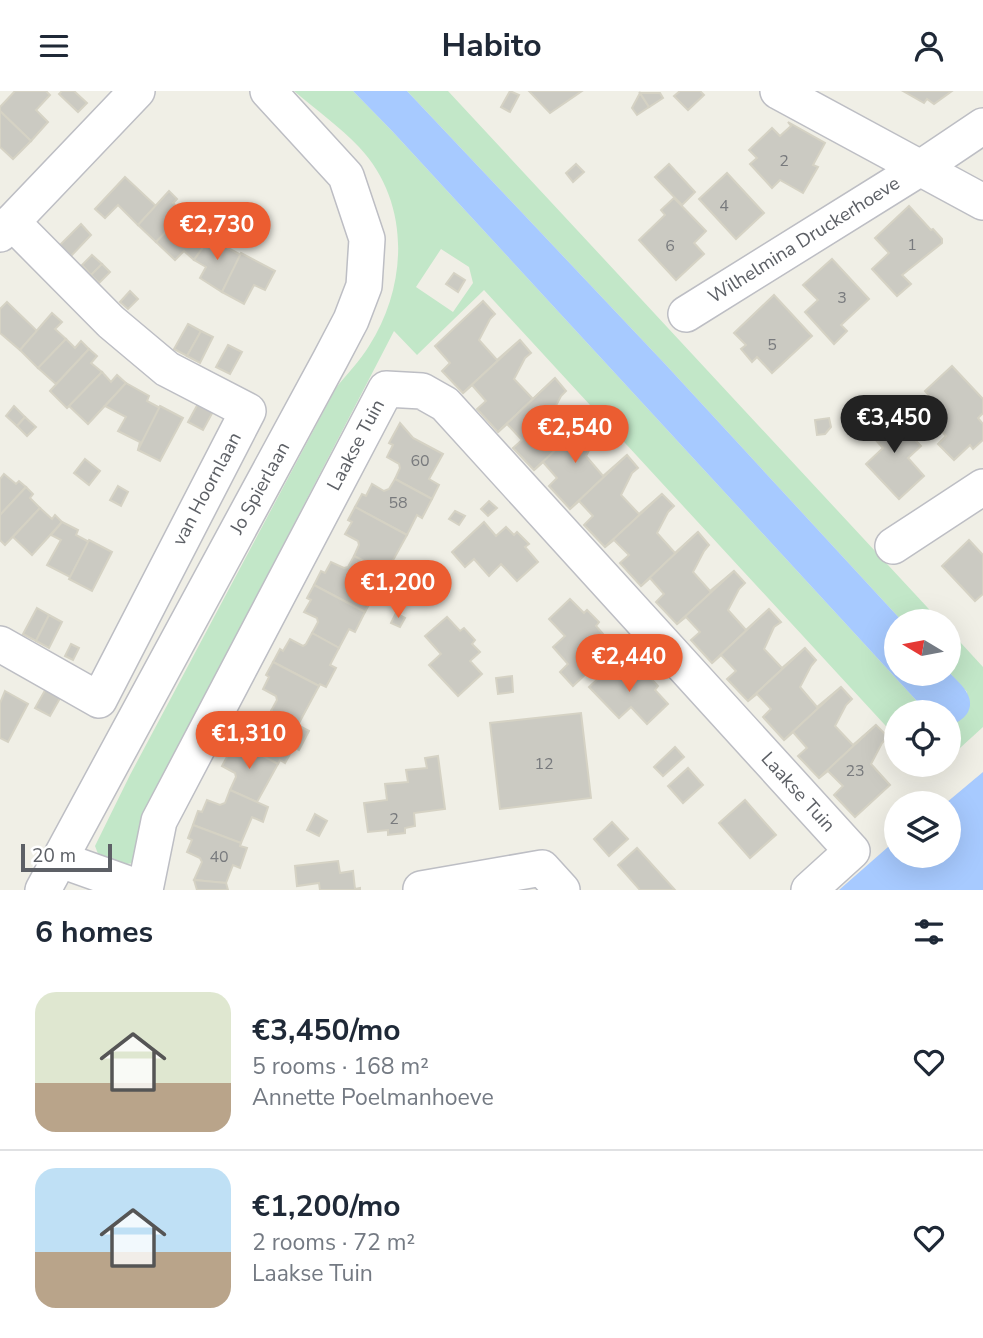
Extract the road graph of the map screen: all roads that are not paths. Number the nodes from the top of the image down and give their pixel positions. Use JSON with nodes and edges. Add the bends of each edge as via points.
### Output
{"nodes":[{"id":1,"x":137,"y":91,"type":"edge"},
{"id":2,"x":268,"y":91,"type":"edge"},
{"id":3,"x":778,"y":91,"type":"edge"},
{"id":4,"x":983,"y":126,"type":"edge"},
{"id":5,"x":922,"y":167,"type":"junction"},
{"id":6,"x":983,"y":202,"type":"edge"},
{"id":7,"x":6,"y":228,"type":"edge"},
{"id":8,"x":686,"y":314,"type":"dead end"},
{"id":9,"x":983,"y":487,"type":"edge"},
{"id":10,"x":893,"y":546,"type":"dead end"},
{"id":11,"x":0,"y":644,"type":"edge"},
{"id":12,"x":61,"y":860,"type":"junction"},
{"id":13,"x":421,"y":889,"type":"edge"},
{"id":14,"x":43,"y":890,"type":"edge"},
{"id":15,"x":145,"y":890,"type":"edge"},
{"id":16,"x":562,"y":890,"type":"edge"},
{"id":17,"x":810,"y":890,"type":"edge"}],
"edges":[{"from":1,"to":7,"type":"street","name":"van Hoornlaan"},
{"from":2,"to":12,"type":"street","name":"Jo Spierlaan","via":[[346,176],[367,239],[364,286],[330,360]]},
{"from":3,"to":5,"type":"street"},
{"from":4,"to":5,"type":"street","name":"Wilhelmina Druckerhoeve"},
{"from":5,"to":6,"type":"street"},
{"from":5,"to":8,"type":"street","name":"Wilhelmina Druckerhoeve"},
{"from":7,"to":11,"type":"street","name":"van Hoornlaan","via":[[167,369],[248,411],[99,700]]},
{"from":9,"to":10,"type":"street"},
{"from":12,"to":14,"type":"street","name":"Jo Spierlaan"},
{"from":12,"to":15,"type":"street","name":"Laakse Tuin"},
{"from":13,"to":16,"type":"street","via":[[542,868]]},
{"from":15,"to":17,"type":"street","name":"Laakse Tuin","via":[[159,821],[386,389],[422,391],[445,404],[852,851]]}]}
